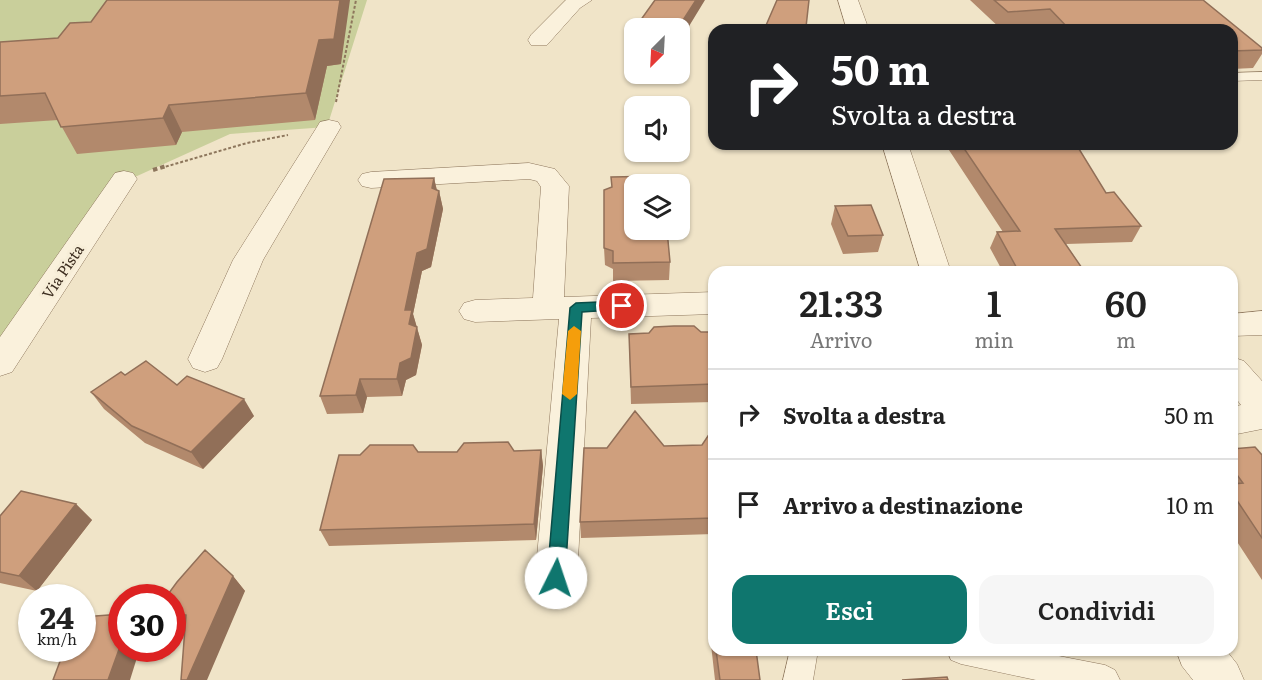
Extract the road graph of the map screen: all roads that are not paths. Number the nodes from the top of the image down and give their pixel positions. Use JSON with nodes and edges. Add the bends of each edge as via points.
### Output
{"nodes":[{"id":1,"x":582,"y":0,"type":"edge"},
{"id":2,"x":848,"y":0,"type":"edge"},
{"id":3,"x":856,"y":24,"type":"edge"},
{"id":4,"x":539,"y":40,"type":"dead end"},
{"id":5,"x":1262,"y":76,"type":"edge"},
{"id":6,"x":1238,"y":77,"type":"edge"},
{"id":7,"x":329,"y":127,"type":"road end"},
{"id":8,"x":896,"y":150,"type":"edge"},
{"id":9,"x":124,"y":179,"type":"road end"},
{"id":10,"x":371,"y":180,"type":"dead end"},
{"id":11,"x":934,"y":266,"type":"edge"},
{"id":12,"x":708,"y":303,"type":"edge"},
{"id":13,"x":562,"y":308,"type":"junction"},
{"id":14,"x":475,"y":311,"type":"dead end"},
{"id":15,"x":1262,"y":323,"type":"edge"},
{"id":16,"x":1238,"y":325,"type":"edge"},
{"id":17,"x":205,"y":359,"type":"dead end"},
{"id":18,"x":0,"y":363,"type":"edge"},
{"id":19,"x":1238,"y":377,"type":"edge"},
{"id":20,"x":1262,"y":405,"type":"edge"},
{"id":21,"x":1262,"y":415,"type":"edge"},
{"id":22,"x":1238,"y":421,"type":"edge"},
{"id":23,"x":556,"y":578,"type":"dead end"},
{"id":24,"x":803,"y":656,"type":"edge"},
{"id":25,"x":990,"y":656,"type":"edge"},
{"id":26,"x":1203,"y":656,"type":"edge"},
{"id":27,"x":798,"y":680,"type":"edge"},
{"id":28,"x":1105,"y":680,"type":"edge"},
{"id":29,"x":1221,"y":680,"type":"edge"}],
"edges":[{"from":1,"to":4,"type":"street","via":[[573,4]]},
{"from":2,"to":3,"type":"street"},
{"from":5,"to":6,"type":"lane"},
{"from":7,"to":17,"type":"street","via":[[248,260]]},
{"from":8,"to":11,"type":"street"},
{"from":9,"to":18,"type":"street","name":"Via Pista"},
{"from":10,"to":13,"type":"street","via":[[529,171],[546,175],[555,186]]},
{"from":12,"to":13,"type":"street"},
{"from":13,"to":14,"type":"street"},
{"from":13,"to":23,"type":"street"},
{"from":15,"to":16,"type":"street"},
{"from":19,"to":20,"type":"street"},
{"from":21,"to":22,"type":"street"},
{"from":24,"to":27,"type":"lane"},
{"from":25,"to":28,"type":"lane"},
{"from":26,"to":29,"type":"street"}]}
